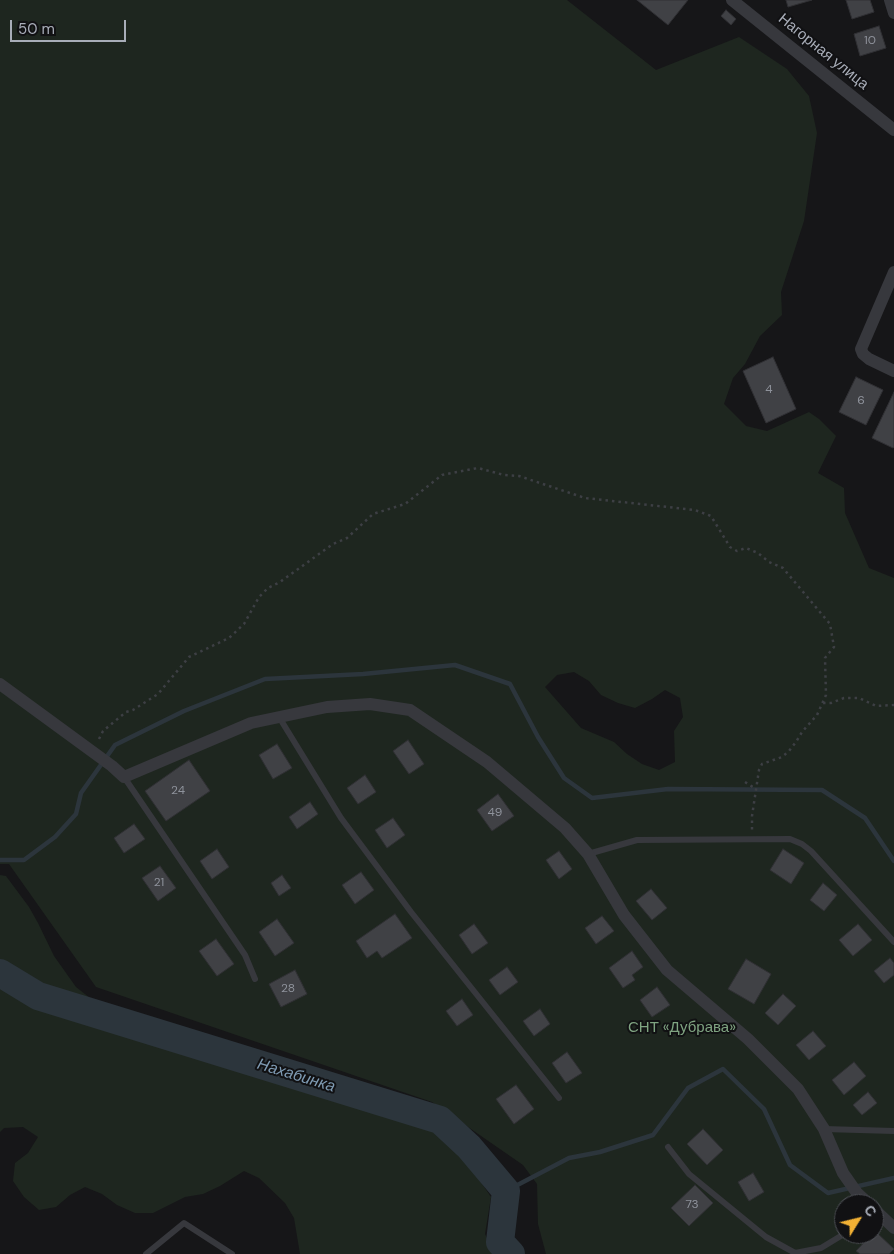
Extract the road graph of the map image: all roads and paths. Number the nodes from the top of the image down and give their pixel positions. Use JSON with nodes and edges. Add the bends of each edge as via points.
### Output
{"nodes":[{"id":1,"x":732,"y":0,"type":"edge"},
{"id":2,"x":890,"y":0,"type":"edge"},
{"id":3,"x":894,"y":13,"type":"edge"},
{"id":4,"x":894,"y":130,"type":"edge"},
{"id":5,"x":894,"y":272,"type":"edge"},
{"id":6,"x":894,"y":371,"type":"edge"},
{"id":7,"x":0,"y":684,"type":"edge"},
{"id":8,"x":823,"y":703,"type":"junction"},
{"id":9,"x":894,"y":705,"type":"edge"},
{"id":10,"x":279,"y":717,"type":"junction"},
{"id":11,"x":90,"y":750,"type":"junction"},
{"id":12,"x":124,"y":777,"type":"junction"},
{"id":13,"x":746,"y":782,"type":"dead end"},
{"id":14,"x":756,"y":789,"type":"junction"},
{"id":15,"x":752,"y":816,"type":"dead end"},
{"id":16,"x":588,"y":854,"type":"junction"},
{"id":17,"x":894,"y":942,"type":"edge"},
{"id":18,"x":255,"y":979,"type":"dead end"},
{"id":19,"x":558,"y":1098,"type":"dead end"},
{"id":20,"x":824,"y":1129,"type":"junction"},
{"id":21,"x":894,"y":1131,"type":"edge"},
{"id":22,"x":668,"y":1148,"type":"dead end"},
{"id":23,"x":860,"y":1194,"type":"edge"},
{"id":24,"x":884,"y":1219,"type":"edge"},
{"id":25,"x":894,"y":1228,"type":"edge"},
{"id":26,"x":834,"y":1240,"type":"edge"},
{"id":27,"x":146,"y":1254,"type":"edge"},
{"id":28,"x":232,"y":1254,"type":"edge"}],
"edges":[{"from":1,"to":4,"type":"street","name":"Нагорная улица"},
{"from":2,"to":3,"type":"street"},
{"from":5,"to":6,"type":"street","via":[[862,349],[869,359]]},
{"from":7,"to":11,"type":"street"},
{"from":8,"to":9,"type":"path","via":[[859,698],[876,706]]},
{"from":8,"to":11,"type":"path","via":[[826,695],[825,658],[834,647],[830,624],[784,568],[746,548],[737,551],[730,546],[711,516],[695,510],[585,498],[519,476],[478,468],[442,475],[406,504],[374,514],[347,538],[268,588],[244,624],[229,638],[189,657],[158,694],[110,724]]},
{"from":8,"to":14,"type":"path","via":[[789,751],[762,764]]},
{"from":10,"to":12,"type":"street","via":[[251,723]]},
{"from":10,"to":16,"type":"street","via":[[327,707],[370,704],[410,710],[487,762],[565,828]]},
{"from":10,"to":19,"type":"lane","via":[[341,818]]},
{"from":11,"to":12,"type":"street"},
{"from":12,"to":18,"type":"lane","via":[[245,955]]},
{"from":13,"to":14,"type":"path"},
{"from":14,"to":15,"type":"path"},
{"from":16,"to":17,"type":"lane","via":[[637,840],[790,839],[811,851]]},
{"from":16,"to":20,"type":"street","via":[[624,915],[667,970],[748,1039],[798,1089]]},
{"from":20,"to":21,"type":"lane"},
{"from":20,"to":23,"type":"street","via":[[843,1173]]},
{"from":22,"to":26,"type":"lane","via":[[689,1174],[766,1237],[795,1253],[820,1248]]},
{"from":24,"to":25,"type":"street"},
{"from":27,"to":28,"type":"lane","via":[[184,1223]]}]}
